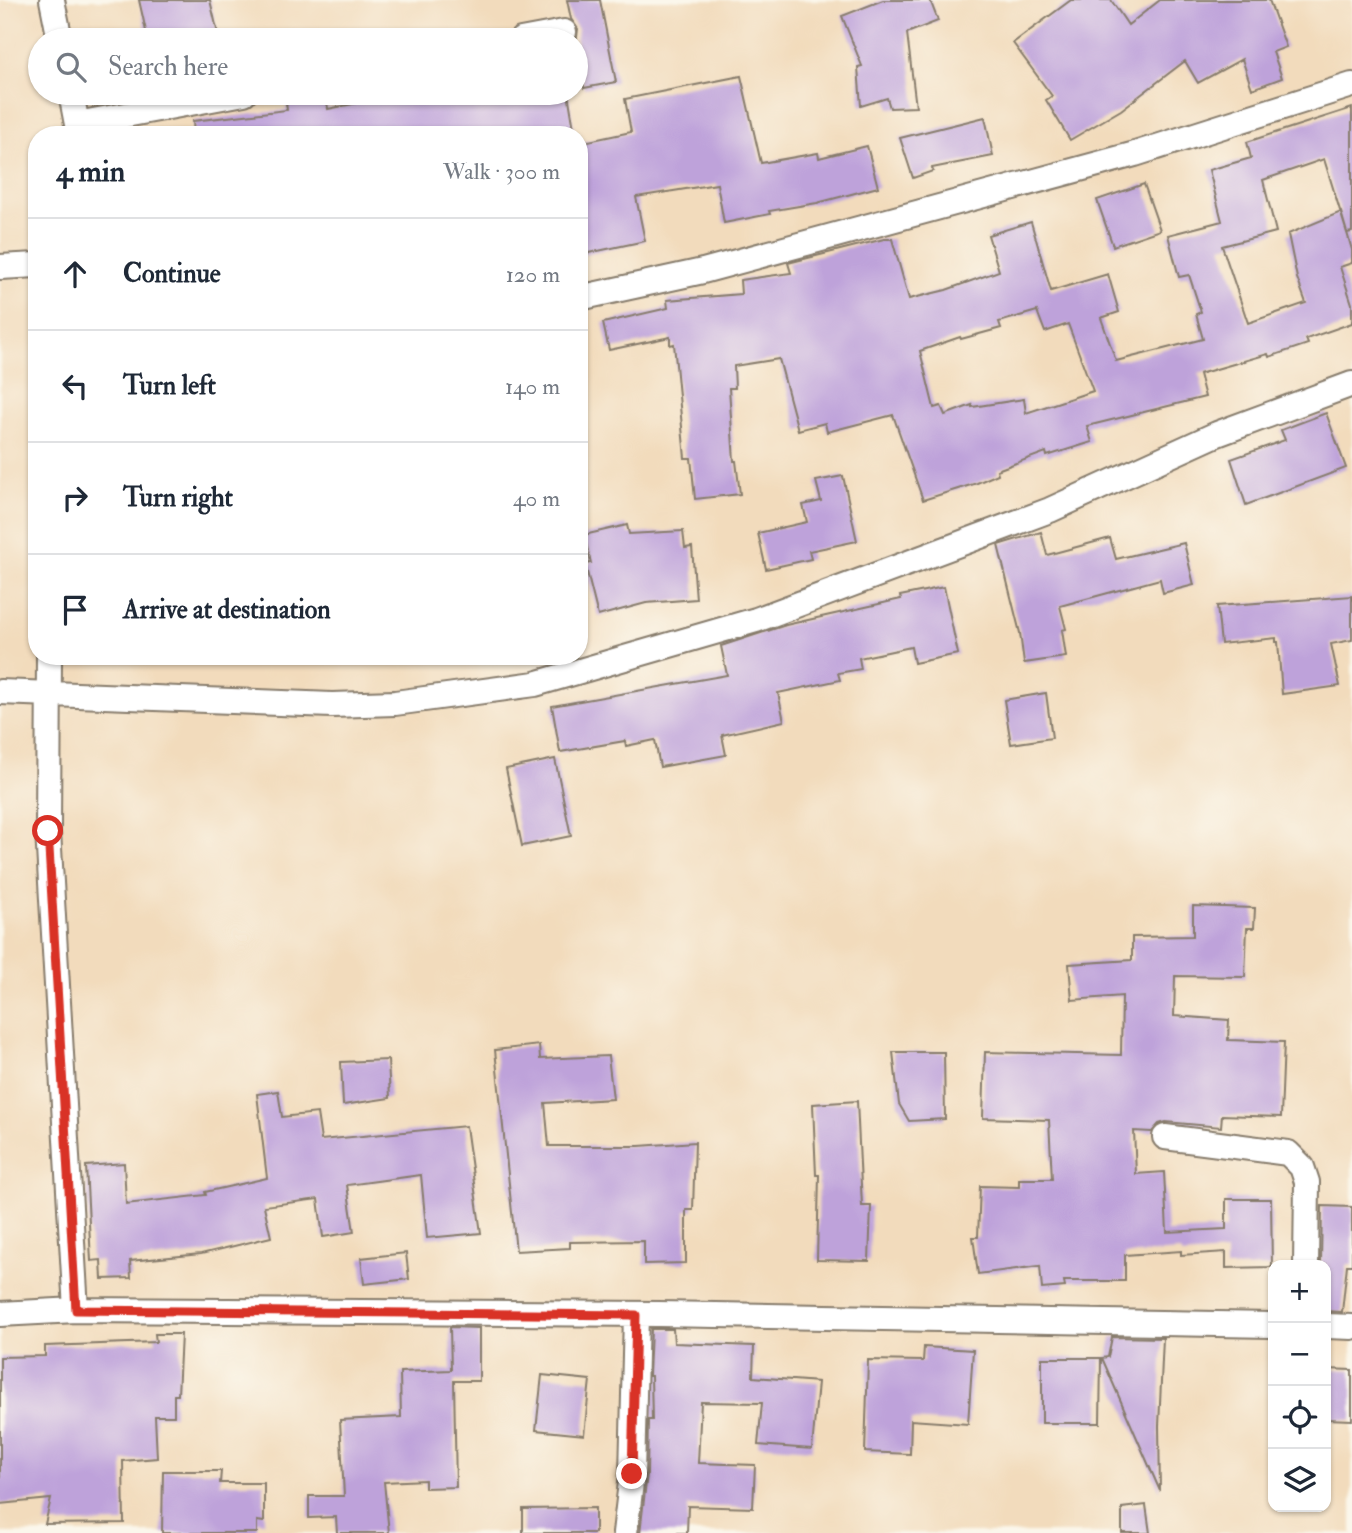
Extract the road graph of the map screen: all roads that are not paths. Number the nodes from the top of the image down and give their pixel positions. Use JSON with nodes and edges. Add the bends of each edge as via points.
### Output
{"nodes":[{"id":1,"x":52,"y":0,"type":"edge"},
{"id":2,"x":58,"y":28,"type":"edge"},
{"id":3,"x":1352,"y":85,"type":"edge"},
{"id":4,"x":73,"y":105,"type":"edge"},
{"id":5,"x":190,"y":105,"type":"edge"},
{"id":6,"x":77,"y":126,"type":"edge"},
{"id":7,"x":96,"y":126,"type":"edge"},
{"id":8,"x":28,"y":265,"type":"edge"},
{"id":9,"x":0,"y":267,"type":"edge"},
{"id":10,"x":588,"y":296,"type":"edge"},
{"id":11,"x":1352,"y":384,"type":"edge"},
{"id":12,"x":49,"y":665,"type":"edge"},
{"id":13,"x":0,"y":692,"type":"edge"},
{"id":14,"x":47,"y":694,"type":"junction"},
{"id":15,"x":1165,"y":1138,"type":"dead end"},
{"id":16,"x":1306,"y":1260,"type":"edge"},
{"id":17,"x":76,"y":1310,"type":"junction"},
{"id":18,"x":0,"y":1314,"type":"edge"},
{"id":19,"x":636,"y":1315,"type":"junction"},
{"id":20,"x":1268,"y":1325,"type":"edge"},
{"id":21,"x":1331,"y":1326,"type":"edge"},
{"id":22,"x":1352,"y":1327,"type":"edge"},
{"id":23,"x":625,"y":1533,"type":"edge"}],
"edges":[{"from":1,"to":2,"type":"street"},
{"from":3,"to":10,"type":"street","via":[[1135,154],[704,271]]},
{"from":4,"to":6,"type":"street"},
{"from":5,"to":7,"type":"street"},
{"from":8,"to":9,"type":"street"},
{"from":11,"to":14,"type":"street","via":[[1217,435],[1050,510],[756,620],[535,684],[395,703],[332,705]]},
{"from":12,"to":14,"type":"street"},
{"from":13,"to":14,"type":"street"},
{"from":14,"to":17,"type":"street","via":[[48,844]]},
{"from":15,"to":16,"type":"street","via":[[1288,1153],[1302,1167],[1307,1182]]},
{"from":17,"to":18,"type":"street"},
{"from":17,"to":19,"type":"street"},
{"from":19,"to":20,"type":"street"},
{"from":19,"to":23,"type":"street","via":[[632,1474]]},
{"from":21,"to":22,"type":"street"}]}
